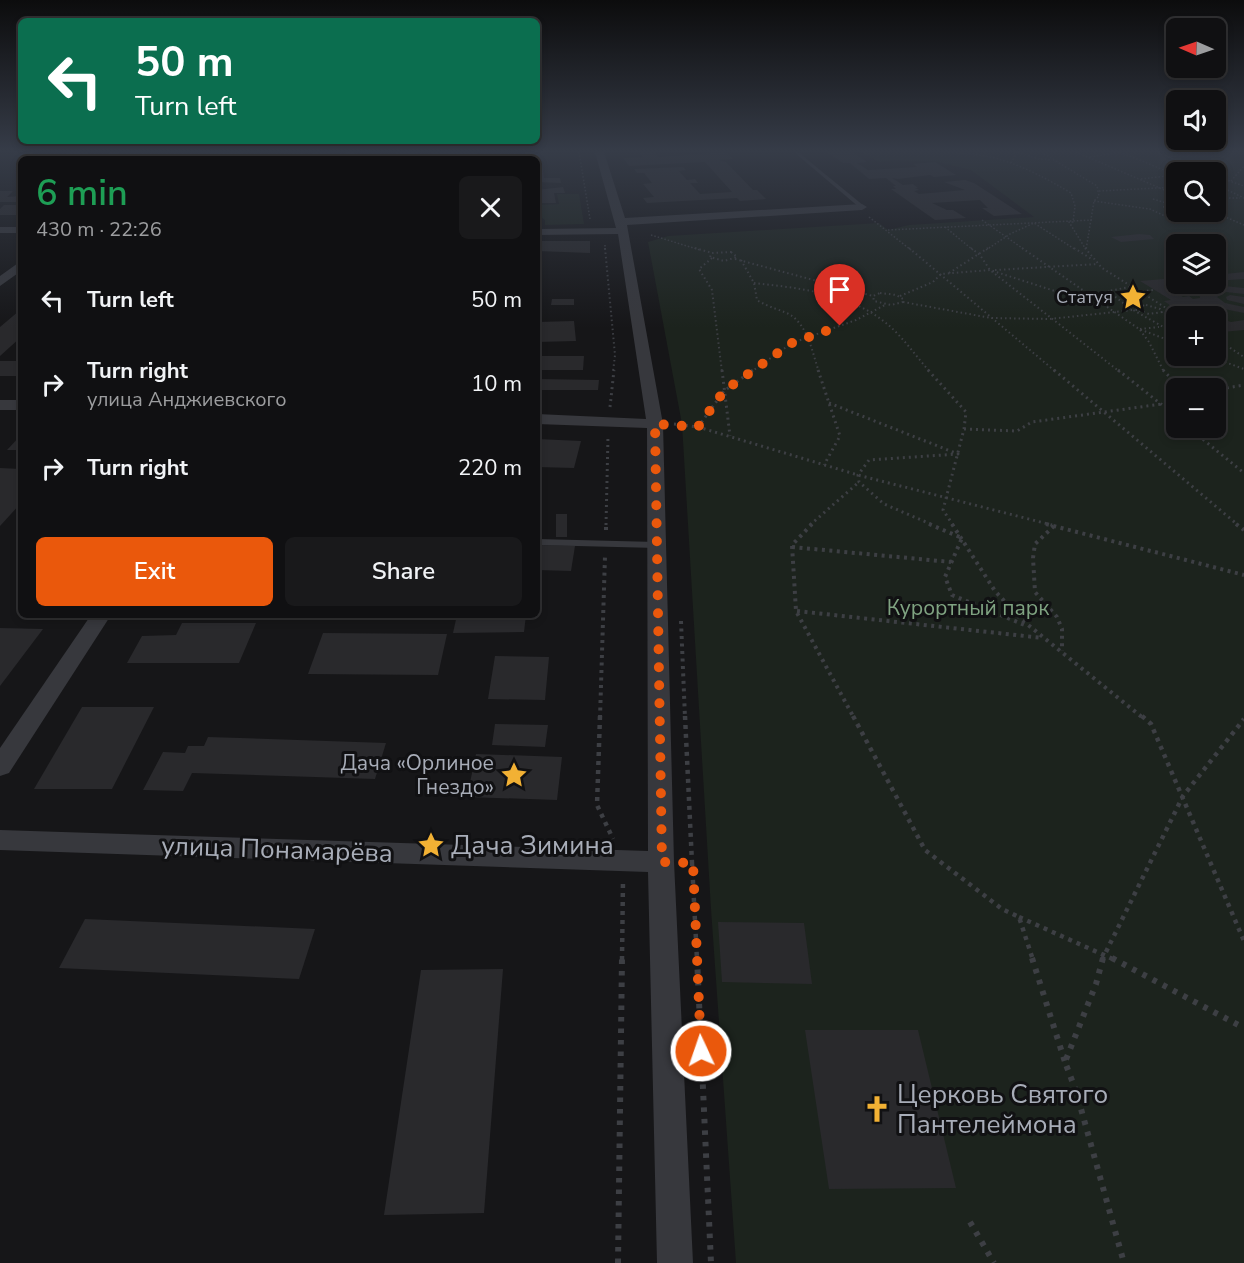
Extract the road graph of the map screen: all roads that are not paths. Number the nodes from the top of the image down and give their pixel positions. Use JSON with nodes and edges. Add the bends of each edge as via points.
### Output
{"nodes":[{"id":1,"x":617,"y":211,"type":"edge"},
{"id":2,"x":864,"y":211,"type":"edge"},
{"id":3,"x":622,"y":227,"type":"junction"},
{"id":4,"x":0,"y":230,"type":"edge"},
{"id":5,"x":18,"y":230,"type":"edge"},
{"id":6,"x":540,"y":232,"type":"edge"},
{"id":7,"x":18,"y":267,"type":"edge"},
{"id":8,"x":0,"y":282,"type":"edge"},
{"id":9,"x":0,"y":405,"type":"edge"},
{"id":10,"x":18,"y":405,"type":"edge"},
{"id":11,"x":540,"y":419,"type":"edge"},
{"id":12,"x":655,"y":424,"type":"junction"},
{"id":13,"x":540,"y":542,"type":"edge"},
{"id":14,"x":657,"y":545,"type":"junction"},
{"id":15,"x":98,"y":618,"type":"edge"},
{"id":16,"x":0,"y":767,"type":"edge"},
{"id":17,"x":0,"y":840,"type":"edge"},
{"id":18,"x":662,"y":862,"type":"junction"},
{"id":19,"x":675,"y":1263,"type":"edge"}],
"edges":[{"from":1,"to":3,"type":"street"},
{"from":2,"to":3,"type":"street"},
{"from":3,"to":6,"type":"street"},
{"from":3,"to":12,"type":"street"},
{"from":4,"to":5,"type":"street"},
{"from":7,"to":8,"type":"street"},
{"from":9,"to":10,"type":"street"},
{"from":11,"to":12,"type":"street"},
{"from":12,"to":14,"type":"street"},
{"from":13,"to":14,"type":"lane"},
{"from":14,"to":18,"type":"street"},
{"from":15,"to":16,"type":"street"},
{"from":17,"to":18,"type":"street","name":"улица Понамарёва"},
{"from":18,"to":19,"type":"street"}]}
